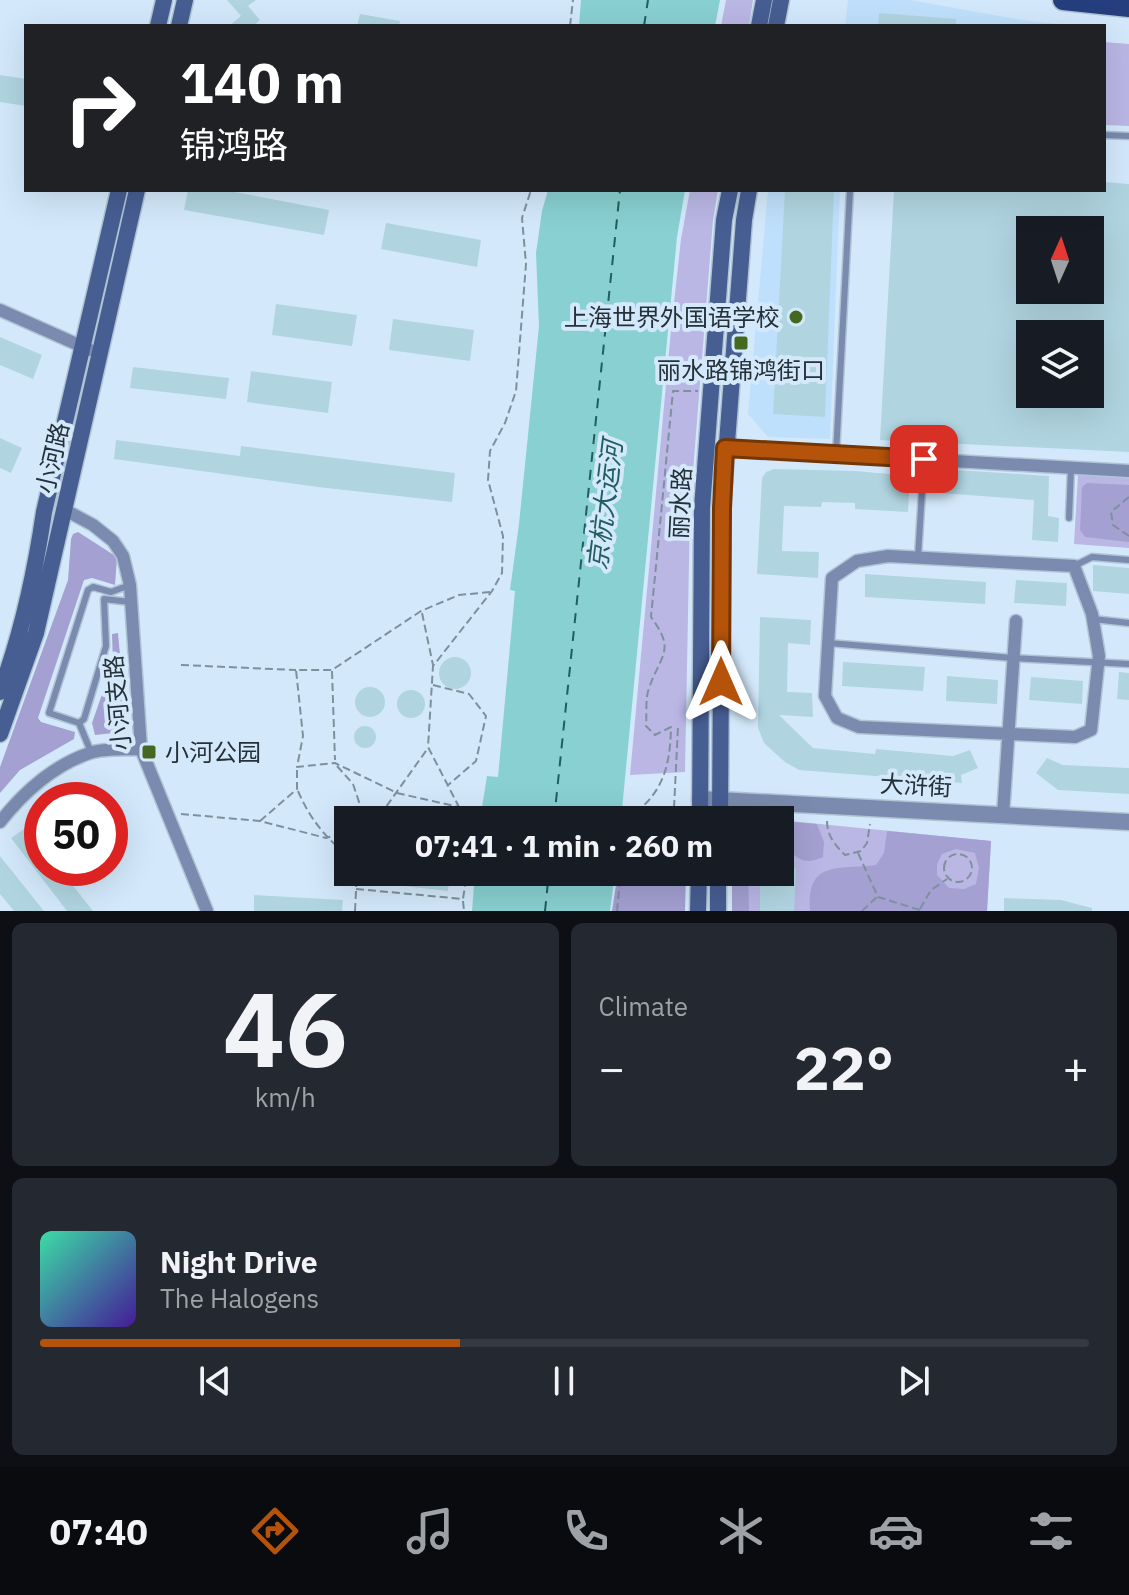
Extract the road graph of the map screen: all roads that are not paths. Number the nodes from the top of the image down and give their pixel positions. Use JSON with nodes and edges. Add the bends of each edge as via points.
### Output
{"nodes":[{"id":1,"x":164,"y":0,"type":"edge"},
{"id":2,"x":185,"y":0,"type":"edge"},
{"id":3,"x":764,"y":0,"type":"edge"},
{"id":4,"x":781,"y":0,"type":"edge"},
{"id":5,"x":1063,"y":0,"type":"edge"},
{"id":6,"x":1129,"y":7,"type":"edge"},
{"id":7,"x":158,"y":24,"type":"edge"},
{"id":8,"x":179,"y":24,"type":"edge"},
{"id":9,"x":759,"y":24,"type":"edge"},
{"id":10,"x":776,"y":24,"type":"edge"},
{"id":11,"x":1106,"y":135,"type":"edge"},
{"id":12,"x":1129,"y":136,"type":"edge"},
{"id":13,"x":119,"y":192,"type":"edge"},
{"id":14,"x":137,"y":192,"type":"edge"},
{"id":15,"x":730,"y":192,"type":"edge"},
{"id":16,"x":749,"y":192,"type":"edge"},
{"id":17,"x":850,"y":192,"type":"edge"},
{"id":18,"x":0,"y":310,"type":"edge"},
{"id":19,"x":82,"y":348,"type":"junction"},
{"id":20,"x":101,"y":354,"type":"junction"},
{"id":21,"x":725,"y":448,"type":"junction"},
{"id":22,"x":836,"y":454,"type":"junction"},
{"id":23,"x":924,"y":459,"type":"junction"},
{"id":24,"x":1071,"y":468,"type":"junction"},
{"id":25,"x":1129,"y":471,"type":"edge"},
{"id":26,"x":65,"y":510,"type":"junction"},
{"id":27,"x":1069,"y":518,"type":"dead end"},
{"id":28,"x":918,"y":557,"type":"junction"},
{"id":29,"x":1129,"y":560,"type":"edge"},
{"id":30,"x":1074,"y":566,"type":"junction"},
{"id":31,"x":130,"y":585,"type":"junction"},
{"id":32,"x":101,"y":589,"type":"junction"},
{"id":33,"x":104,"y":599,"type":"junction"},
{"id":34,"x":131,"y":602,"type":"junction"},
{"id":35,"x":1093,"y":619,"type":"junction"},
{"id":36,"x":1016,"y":621,"type":"dead end"},
{"id":37,"x":1129,"y":623,"type":"edge"},
{"id":38,"x":828,"y":643,"type":"junction"},
{"id":39,"x":1013,"y":658,"type":"junction"},
{"id":40,"x":1099,"y":661,"type":"junction"},
{"id":41,"x":1129,"y":664,"type":"edge"},
{"id":42,"x":14,"y":676,"type":"junction"},
{"id":43,"x":0,"y":692,"type":"edge"},
{"id":44,"x":79,"y":723,"type":"junction"},
{"id":45,"x":0,"y":734,"type":"edge"},
{"id":46,"x":1008,"y":734,"type":"junction"},
{"id":47,"x":141,"y":749,"type":"junction"},
{"id":48,"x":91,"y":752,"type":"junction"},
{"id":49,"x":720,"y":798,"type":"junction"},
{"id":50,"x":697,"y":806,"type":"edge"},
{"id":51,"x":703,"y":806,"type":"edge"},
{"id":52,"x":720,"y":806,"type":"edge"},
{"id":53,"x":1003,"y":815,"type":"junction"},
{"id":54,"x":0,"y":822,"type":"edge"},
{"id":55,"x":1129,"y":822,"type":"edge"},
{"id":56,"x":699,"y":886,"type":"edge"},
{"id":57,"x":718,"y":886,"type":"edge"},
{"id":58,"x":207,"y":911,"type":"edge"},
{"id":59,"x":698,"y":911,"type":"edge"},
{"id":60,"x":718,"y":911,"type":"edge"}],
"edges":[{"from":1,"to":7,"type":"main road"},
{"from":2,"to":8,"type":"main road"},
{"from":3,"to":9,"type":"main road"},
{"from":4,"to":10,"type":"main road"},
{"from":5,"to":6,"type":"main road"},
{"from":11,"to":12,"type":"lane"},
{"from":13,"to":19,"type":"main road","name":"小河路"},
{"from":14,"to":20,"type":"main road","name":"小河路"},
{"from":15,"to":50,"type":"main road","name":"丽水路","via":[[702,508]]},
{"from":16,"to":21,"type":"main road","name":"丽水路"},
{"from":17,"to":22,"type":"lane"},
{"from":18,"to":19,"type":"street"},
{"from":19,"to":20,"type":"street"},
{"from":19,"to":42,"type":"main road","name":"小河路"},
{"from":20,"to":26,"type":"main road","name":"小河路"},
{"from":21,"to":22,"type":"street"},
{"from":21,"to":49,"type":"main road","name":"丽水路"},
{"from":22,"to":23,"type":"street"},
{"from":23,"to":24,"type":"street"},
{"from":23,"to":28,"type":"lane"},
{"from":24,"to":25,"type":"street"},
{"from":24,"to":27,"type":"lane"},
{"from":26,"to":31,"type":"street","name":"小河支路","via":[[113,541]]},
{"from":26,"to":42,"type":"main road","name":"小河路","via":[[36,633]]},
{"from":28,"to":30,"type":"street"},
{"from":28,"to":38,"type":"street","via":[[857,561],[832,578]]},
{"from":29,"to":30,"type":"lane","via":[[1092,557]]},
{"from":30,"to":35,"type":"street"},
{"from":31,"to":32,"type":"lane","via":[[111,592]]},
{"from":31,"to":34,"type":"street","name":"小河支路"},
{"from":32,"to":33,"type":"lane"},
{"from":32,"to":44,"type":"lane","via":[[88,590],[49,713]]},
{"from":33,"to":34,"type":"lane"},
{"from":33,"to":44,"type":"lane","via":[[106,646]]},
{"from":34,"to":47,"type":"street","name":"小河支路"},
{"from":35,"to":37,"type":"lane"},
{"from":35,"to":40,"type":"street"},
{"from":36,"to":39,"type":"street"},
{"from":38,"to":39,"type":"lane"},
{"from":38,"to":46,"type":"street","via":[[825,696],[837,718],[859,727]]},
{"from":39,"to":40,"type":"lane"},
{"from":39,"to":46,"type":"street"},
{"from":40,"to":41,"type":"lane"},
{"from":40,"to":46,"type":"street","via":[[1091,730],[1075,737]]},
{"from":42,"to":43,"type":"main road","name":"小河路"},
{"from":42,"to":45,"type":"main road","name":"小河路"},
{"from":44,"to":48,"type":"lane"},
{"from":46,"to":53,"type":"street"},
{"from":47,"to":48,"type":"street"},
{"from":47,"to":58,"type":"street","name":"小河支路"},
{"from":48,"to":54,"type":"street","via":[[47,775]]},
{"from":49,"to":51,"type":"street","name":"大浒街"},
{"from":49,"to":52,"type":"main road","name":"丽水路"},
{"from":49,"to":53,"type":"street","name":"大浒街"},
{"from":53,"to":55,"type":"street","name":"大浒街"},
{"from":56,"to":59,"type":"main road"},
{"from":57,"to":60,"type":"main road"}]}
